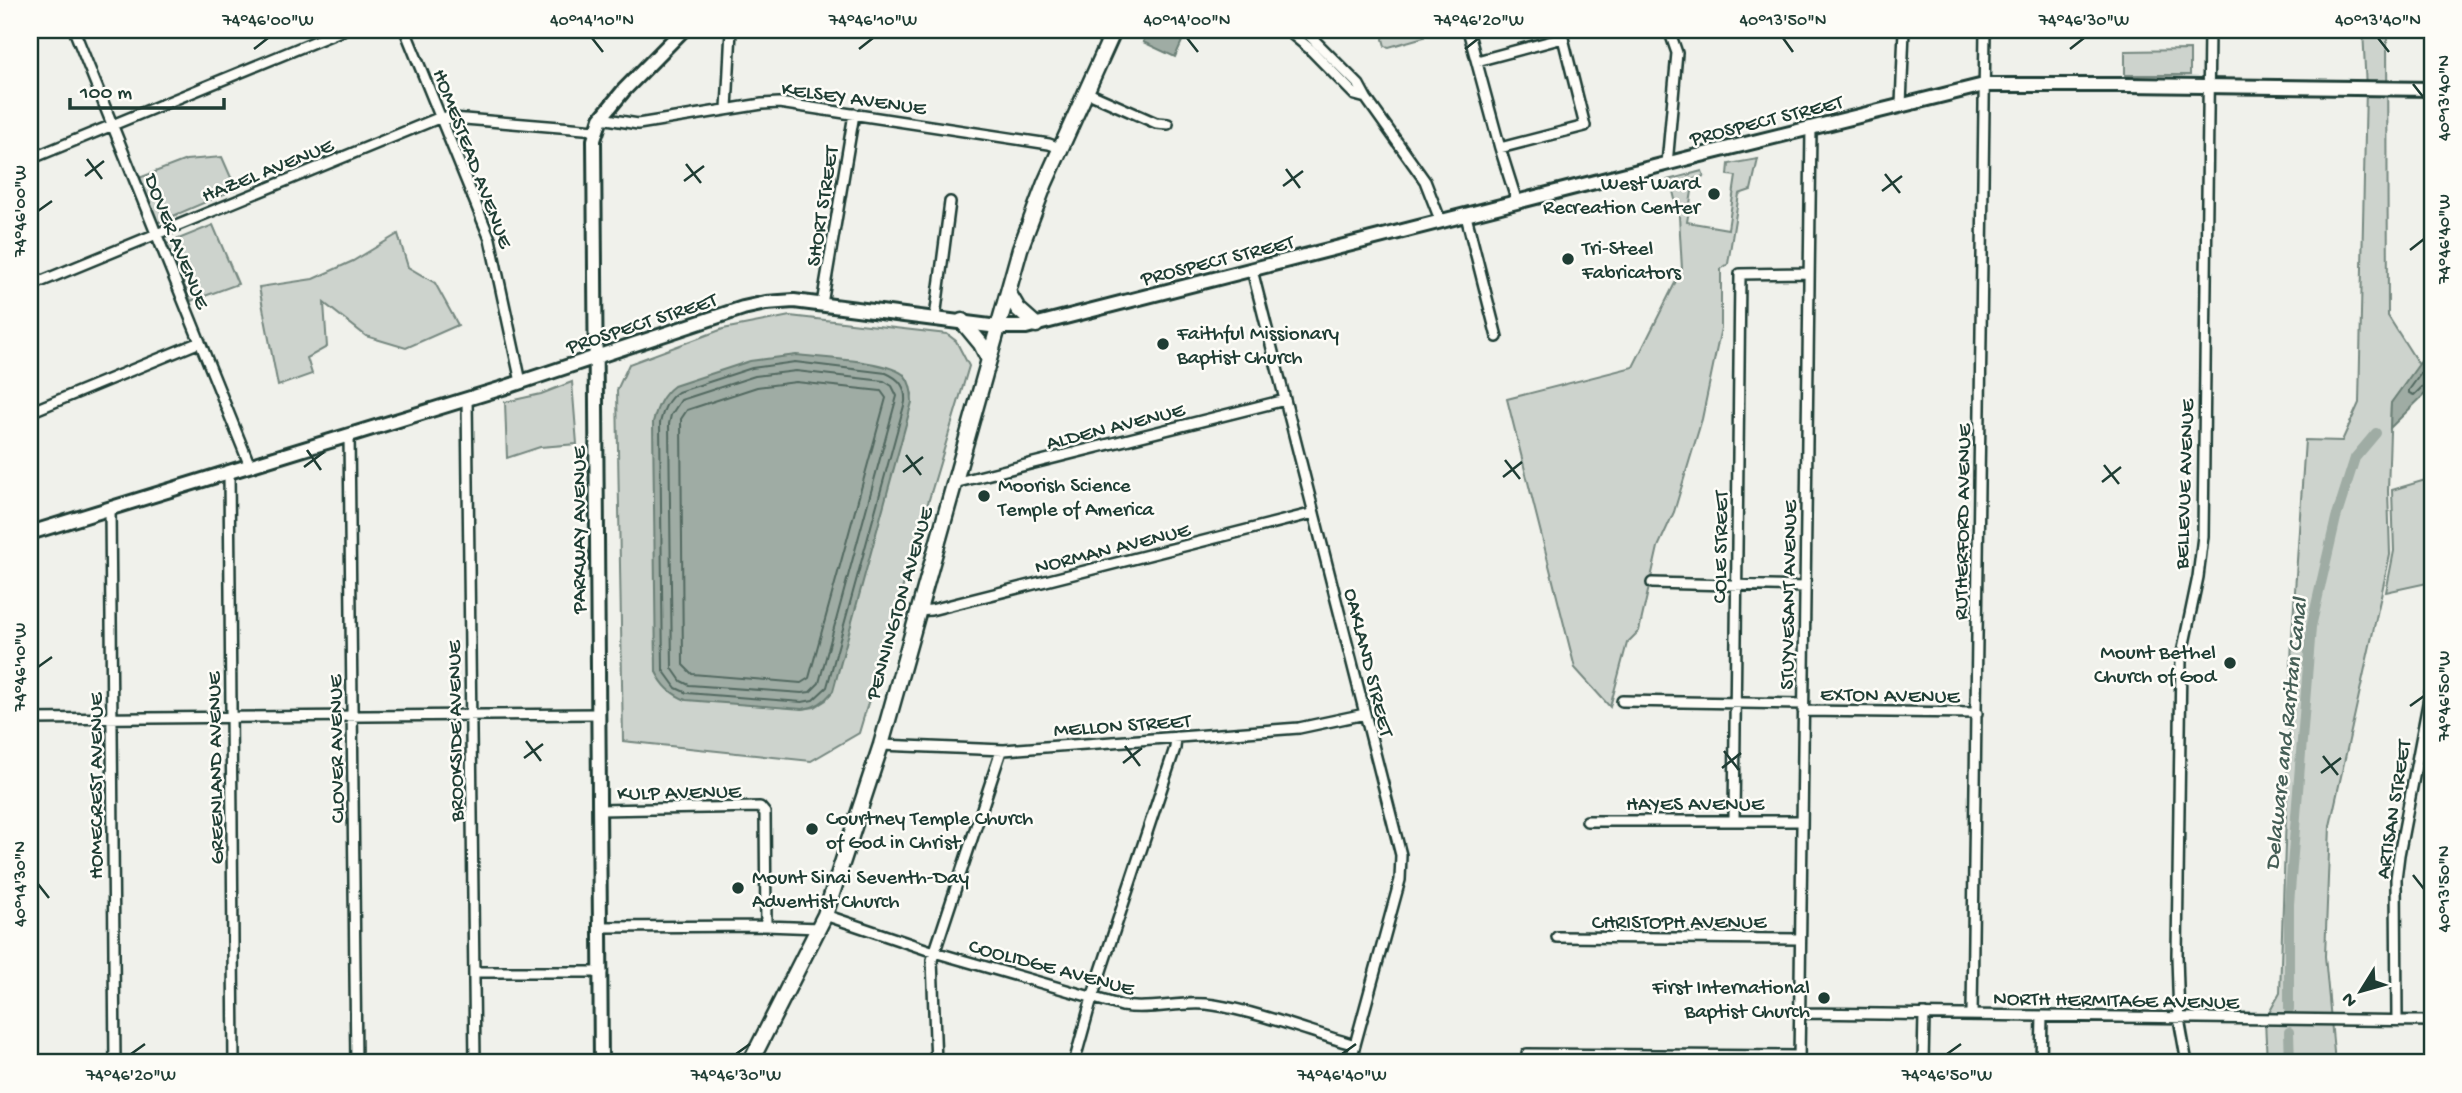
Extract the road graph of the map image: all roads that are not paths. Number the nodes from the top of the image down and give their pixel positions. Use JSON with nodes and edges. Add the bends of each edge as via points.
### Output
{"nodes":[{"id":1,"x":74,"y":30,"type":"edge"},
{"id":2,"x":343,"y":30,"type":"edge"},
{"id":3,"x":405,"y":30,"type":"edge"},
{"id":4,"x":683,"y":30,"type":"edge"},
{"id":5,"x":732,"y":30,"type":"edge"},
{"id":6,"x":1114,"y":30,"type":"edge"},
{"id":7,"x":1287,"y":30,"type":"edge"},
{"id":8,"x":1304,"y":30,"type":"edge"},
{"id":9,"x":1468,"y":30,"type":"edge"},
{"id":10,"x":1669,"y":30,"type":"edge"},
{"id":11,"x":1904,"y":30,"type":"edge"},
{"id":12,"x":1985,"y":30,"type":"edge"},
{"id":13,"x":2208,"y":30,"type":"edge"},
{"id":14,"x":1562,"y":34,"type":"edge"},
{"id":15,"x":1477,"y":61,"type":"junction"},
{"id":16,"x":1984,"y":85,"type":"junction"},
{"id":17,"x":2208,"y":86,"type":"junction"},
{"id":18,"x":2432,"y":89,"type":"edge"},
{"id":19,"x":1086,"y":92,"type":"junction"},
{"id":20,"x":1366,"y":99,"type":"junction"},
{"id":21,"x":1901,"y":105,"type":"junction"},
{"id":22,"x":727,"y":109,"type":"junction"},
{"id":23,"x":854,"y":114,"type":"junction"},
{"id":24,"x":440,"y":117,"type":"junction"},
{"id":25,"x":598,"y":124,"type":"junction"},
{"id":26,"x":1168,"y":124,"type":"dead end"},
{"id":27,"x":112,"y":125,"type":"junction"},
{"id":28,"x":1811,"y":128,"type":"junction"},
{"id":29,"x":1060,"y":148,"type":"junction"},
{"id":30,"x":1500,"y":148,"type":"junction"},
{"id":31,"x":30,"y":159,"type":"edge"},
{"id":32,"x":1667,"y":164,"type":"junction"},
{"id":33,"x":950,"y":202,"type":"dead end"},
{"id":34,"x":1517,"y":202,"type":"junction"},
{"id":35,"x":1466,"y":216,"type":"junction"},
{"id":36,"x":1441,"y":222,"type":"junction"},
{"id":37,"x":156,"y":234,"type":"junction"},
{"id":38,"x":1252,"y":270,"type":"junction"},
{"id":39,"x":1809,"y":273,"type":"junction"},
{"id":40,"x":30,"y":286,"type":"edge"},
{"id":41,"x":1008,"y":292,"type":"junction"},
{"id":42,"x":822,"y":304,"type":"junction"},
{"id":43,"x":934,"y":318,"type":"junction"},
{"id":44,"x":962,"y":321,"type":"junction"},
{"id":45,"x":1036,"y":325,"type":"junction"},
{"id":46,"x":998,"y":327,"type":"junction"},
{"id":47,"x":1497,"y":337,"type":"dead end"},
{"id":48,"x":200,"y":342,"type":"junction"},
{"id":49,"x":596,"y":358,"type":"junction"},
{"id":50,"x":989,"y":360,"type":"junction"},
{"id":51,"x":521,"y":382,"type":"junction"},
{"id":52,"x":467,"y":399,"type":"junction"},
{"id":53,"x":1285,"y":400,"type":"junction"},
{"id":54,"x":30,"y":412,"type":"edge"},
{"id":55,"x":349,"y":435,"type":"junction"},
{"id":56,"x":250,"y":466,"type":"junction"},
{"id":57,"x":229,"y":472,"type":"junction"},
{"id":58,"x":954,"y":483,"type":"junction"},
{"id":59,"x":110,"y":508,"type":"junction"},
{"id":60,"x":1314,"y":513,"type":"junction"},
{"id":61,"x":30,"y":533,"type":"edge"},
{"id":62,"x":1652,"y":583,"type":"dead end"},
{"id":63,"x":1737,"y":585,"type":"junction"},
{"id":64,"x":1804,"y":587,"type":"junction"},
{"id":65,"x":918,"y":611,"type":"junction"},
{"id":66,"x":2432,"y":690,"type":"edge"},
{"id":67,"x":1622,"y":701,"type":"dead end"},
{"id":68,"x":1735,"y":703,"type":"junction"},
{"id":69,"x":1803,"y":707,"type":"junction"},
{"id":70,"x":1977,"y":713,"type":"junction"},
{"id":71,"x":599,"y":714,"type":"junction"},
{"id":72,"x":1365,"y":714,"type":"junction"},
{"id":73,"x":471,"y":715,"type":"junction"},
{"id":74,"x":352,"y":716,"type":"junction"},
{"id":75,"x":231,"y":717,"type":"junction"},
{"id":76,"x":112,"y":718,"type":"junction"},
{"id":77,"x":30,"y":719,"type":"edge"},
{"id":78,"x":1176,"y":737,"type":"junction"},
{"id":79,"x":881,"y":745,"type":"junction"},
{"id":80,"x":1001,"y":751,"type":"junction"},
{"id":81,"x":599,"y":810,"type":"junction"},
{"id":82,"x":1734,"y":820,"type":"junction"},
{"id":83,"x":1587,"y":821,"type":"dead end"},
{"id":84,"x":1802,"y":821,"type":"junction"},
{"id":85,"x":822,"y":922,"type":"junction"},
{"id":86,"x":766,"y":926,"type":"junction"},
{"id":87,"x":601,"y":927,"type":"junction"},
{"id":88,"x":1557,"y":937,"type":"dead end"},
{"id":89,"x":1800,"y":939,"type":"junction"},
{"id":90,"x":934,"y":952,"type":"junction"},
{"id":91,"x":474,"y":972,"type":"junction"},
{"id":92,"x":601,"y":972,"type":"junction"},
{"id":93,"x":1092,"y":998,"type":"junction"},
{"id":94,"x":1800,"y":1013,"type":"junction"},
{"id":95,"x":1924,"y":1014,"type":"junction"},
{"id":96,"x":1972,"y":1015,"type":"junction"},
{"id":97,"x":2042,"y":1016,"type":"junction"},
{"id":98,"x":2179,"y":1019,"type":"junction"},
{"id":99,"x":2397,"y":1020,"type":"junction"},
{"id":100,"x":2432,"y":1021,"type":"edge"},
{"id":101,"x":1355,"y":1045,"type":"junction"},
{"id":102,"x":1527,"y":1054,"type":"dead end"},
{"id":103,"x":1799,"y":1060,"type":"edge"},
{"id":104,"x":115,"y":1063,"type":"edge"},
{"id":105,"x":234,"y":1063,"type":"edge"},
{"id":106,"x":356,"y":1063,"type":"edge"},
{"id":107,"x":475,"y":1063,"type":"edge"},
{"id":108,"x":601,"y":1063,"type":"edge"},
{"id":109,"x":750,"y":1063,"type":"edge"},
{"id":110,"x":936,"y":1063,"type":"edge"},
{"id":111,"x":1074,"y":1063,"type":"edge"},
{"id":112,"x":1350,"y":1063,"type":"edge"},
{"id":113,"x":1923,"y":1063,"type":"edge"},
{"id":114,"x":2041,"y":1063,"type":"edge"},
{"id":115,"x":2187,"y":1063,"type":"edge"}],
"edges":[{"from":1,"to":27,"type":"street","name":"DOVER AVENUE"},
{"from":2,"to":27,"type":"street"},
{"from":3,"to":24,"type":"street","name":"HOMESTEAD AVENUE"},
{"from":4,"to":25,"type":"street"},
{"from":5,"to":22,"type":"street"},
{"from":6,"to":19,"type":"main road","name":"PENNINGTON AVENUE"},
{"from":7,"to":20,"type":"street","via":[[1355,95]]},
{"from":8,"to":20,"type":"street","via":[[1359,85]]},
{"from":9,"to":15,"type":"street"},
{"from":10,"to":32,"type":"street","via":[[1677,53]]},
{"from":11,"to":21,"type":"street"},
{"from":12,"to":16,"type":"street","name":"RUTHERFORD AVENUE"},
{"from":13,"to":17,"type":"street","name":"BELLEVUE AVENUE"},
{"from":14,"to":15,"type":"street"},
{"from":14,"to":30,"type":"street","via":[[1585,126]]},
{"from":15,"to":30,"type":"street"},
{"from":16,"to":17,"type":"street","name":"PROSPECT STREET"},
{"from":16,"to":21,"type":"street","name":"PROSPECT STREET"},
{"from":16,"to":70,"type":"street","name":"RUTHERFORD AVENUE"},
{"from":17,"to":18,"type":"street","name":"PROSPECT STREET"},
{"from":17,"to":98,"type":"street","name":"BELLEVUE AVENUE","via":[[2203,536],[2181,658]]},
{"from":19,"to":26,"type":"street"},
{"from":19,"to":29,"type":"main road","name":"PENNINGTON AVENUE"},
{"from":20,"to":36,"type":"street","via":[[1425,181]]},
{"from":21,"to":28,"type":"street","name":"PROSPECT STREET"},
{"from":22,"to":23,"type":"street","name":"KELSEY AVENUE","via":[[779,103]]},
{"from":22,"to":25,"type":"street","name":"KELSEY AVENUE","via":[[638,124]]},
{"from":23,"to":29,"type":"street","name":"KELSEY AVENUE"},
{"from":23,"to":42,"type":"street","name":"SHORT STREET"},
{"from":24,"to":25,"type":"street","name":"KELSEY AVENUE"},
{"from":24,"to":37,"type":"street","name":"HAZEL AVENUE"},
{"from":24,"to":51,"type":"street","name":"HOMESTEAD AVENUE","via":[[490,239]]},
{"from":25,"to":49,"type":"street","name":"PARKWAY AVENUE"},
{"from":27,"to":31,"type":"street"},
{"from":27,"to":37,"type":"street","name":"DOVER AVENUE"},
{"from":28,"to":32,"type":"street","name":"PROSPECT STREET"},
{"from":28,"to":39,"type":"street","name":"STUYVESANT AVENUE"},
{"from":29,"to":41,"type":"main road","name":"PENNINGTON AVENUE"},
{"from":30,"to":34,"type":"street"},
{"from":32,"to":34,"type":"street","name":"PROSPECT STREET"},
{"from":33,"to":43,"type":"street"},
{"from":34,"to":35,"type":"street","name":"PROSPECT STREET"},
{"from":35,"to":36,"type":"street","name":"PROSPECT STREET"},
{"from":35,"to":47,"type":"street"},
{"from":36,"to":38,"type":"street","name":"PROSPECT STREET"},
{"from":37,"to":40,"type":"street","name":"HAZEL AVENUE"},
{"from":37,"to":48,"type":"street","name":"DOVER AVENUE"},
{"from":38,"to":45,"type":"street","name":"PROSPECT STREET"},
{"from":38,"to":53,"type":"street","name":"OAKLAND STREET"},
{"from":39,"to":63,"type":"street","name":"COLE STREET","via":[[1741,274]]},
{"from":39,"to":64,"type":"street","name":"STUYVESANT AVENUE"},
{"from":41,"to":45,"type":"main road"},
{"from":41,"to":46,"type":"main road","name":"PENNINGTON AVENUE"},
{"from":42,"to":43,"type":"street","name":"PROSPECT STREET"},
{"from":42,"to":49,"type":"street","name":"PROSPECT STREET","via":[[766,303],[743,308]]},
{"from":43,"to":44,"type":"street","name":"PROSPECT STREET"},
{"from":44,"to":46,"type":"street","name":"PROSPECT STREET"},
{"from":44,"to":50,"type":"main road"},
{"from":45,"to":46,"type":"street","name":"PROSPECT STREET"},
{"from":46,"to":50,"type":"main road","name":"PENNINGTON AVENUE"},
{"from":48,"to":54,"type":"street"},
{"from":48,"to":56,"type":"street","name":"DOVER AVENUE"},
{"from":49,"to":51,"type":"street","name":"PROSPECT STREET"},
{"from":49,"to":71,"type":"street","name":"PARKWAY AVENUE"},
{"from":50,"to":58,"type":"main road","name":"PENNINGTON AVENUE"},
{"from":51,"to":52,"type":"street","name":"PROSPECT STREET"},
{"from":52,"to":55,"type":"street","name":"PROSPECT STREET"},
{"from":52,"to":73,"type":"street","name":"BROOKSIDE AVENUE"},
{"from":53,"to":58,"type":"street","name":"ALDEN AVENUE"},
{"from":53,"to":60,"type":"street","name":"OAKLAND STREET"},
{"from":55,"to":56,"type":"street","name":"PROSPECT STREET"},
{"from":55,"to":74,"type":"street","name":"CLOVER AVENUE"},
{"from":56,"to":57,"type":"street","name":"PROSPECT STREET"},
{"from":57,"to":59,"type":"street","name":"PROSPECT STREET"},
{"from":57,"to":75,"type":"street","name":"GREENLAND AVENUE"},
{"from":58,"to":65,"type":"main road","name":"PENNINGTON AVENUE"},
{"from":59,"to":61,"type":"street","name":"PROSPECT STREET"},
{"from":59,"to":76,"type":"street","name":"HOMECREST AVENUE"},
{"from":60,"to":65,"type":"street","name":"NORMAN AVENUE"},
{"from":60,"to":72,"type":"street","name":"OAKLAND STREET"},
{"from":62,"to":63,"type":"street"},
{"from":63,"to":64,"type":"street"},
{"from":63,"to":68,"type":"street","name":"COLE STREET"},
{"from":64,"to":69,"type":"street","name":"STUYVESANT AVENUE"},
{"from":65,"to":79,"type":"main road","name":"PENNINGTON AVENUE"},
{"from":66,"to":99,"type":"street","name":"ARTISAN STREET","via":[[2396,879]]},
{"from":67,"to":68,"type":"street","name":"EXTON AVENUE"},
{"from":68,"to":69,"type":"street","name":"EXTON AVENUE"},
{"from":68,"to":82,"type":"street","name":"COLE STREET"},
{"from":69,"to":70,"type":"street","name":"EXTON AVENUE"},
{"from":69,"to":84,"type":"street","name":"STUYVESANT AVENUE"},
{"from":70,"to":96,"type":"street","name":"RUTHERFORD AVENUE"},
{"from":71,"to":73,"type":"street"},
{"from":71,"to":81,"type":"street","name":"PARKWAY AVENUE"},
{"from":72,"to":78,"type":"street","name":"MELLON STREET","via":[[1299,728]]},
{"from":72,"to":101,"type":"street","name":"OAKLAND STREET","via":[[1401,869]]},
{"from":73,"to":74,"type":"street"},
{"from":73,"to":91,"type":"street","name":"BROOKSIDE AVENUE"},
{"from":74,"to":75,"type":"street"},
{"from":74,"to":106,"type":"street","name":"CLOVER AVENUE"},
{"from":75,"to":76,"type":"street"},
{"from":75,"to":105,"type":"street","name":"GREENLAND AVENUE"},
{"from":76,"to":77,"type":"street"},
{"from":76,"to":104,"type":"street","name":"HOMECREST AVENUE"},
{"from":78,"to":80,"type":"street","name":"MELLON STREET"},
{"from":78,"to":93,"type":"street"},
{"from":79,"to":80,"type":"street","name":"MELLON STREET"},
{"from":79,"to":85,"type":"main road","name":"PENNINGTON AVENUE"},
{"from":80,"to":90,"type":"street"},
{"from":81,"to":86,"type":"street","name":"KULP AVENUE","via":[[760,807],[765,813]]},
{"from":81,"to":87,"type":"street","name":"PARKWAY AVENUE"},
{"from":82,"to":83,"type":"street","name":"HAYES AVENUE"},
{"from":82,"to":84,"type":"street","name":"HAYES AVENUE"},
{"from":84,"to":89,"type":"street","name":"STUYVESANT AVENUE"},
{"from":85,"to":86,"type":"street","name":"COOLIDGE AVENUE"},
{"from":85,"to":90,"type":"street","name":"COOLIDGE AVENUE"},
{"from":85,"to":109,"type":"main road","name":"PENNINGTON AVENUE"},
{"from":86,"to":87,"type":"street","name":"COOLIDGE AVENUE"},
{"from":87,"to":92,"type":"street","name":"PARKWAY AVENUE"},
{"from":88,"to":89,"type":"street","name":"CHRISTOPH AVENUE"},
{"from":89,"to":94,"type":"street","name":"STUYVESANT AVENUE"},
{"from":90,"to":93,"type":"street","name":"COOLIDGE AVENUE"},
{"from":90,"to":110,"type":"street"},
{"from":91,"to":92,"type":"street"},
{"from":91,"to":107,"type":"street","name":"BROOKSIDE AVENUE"},
{"from":92,"to":108,"type":"street","name":"PARKWAY AVENUE"},
{"from":93,"to":101,"type":"street","name":"COOLIDGE AVENUE","via":[[1130,1007],[1213,1005]]},
{"from":93,"to":111,"type":"street"},
{"from":94,"to":95,"type":"street","name":"NORTH HERMITAGE AVENUE"},
{"from":94,"to":103,"type":"street","name":"STUYVESANT AVENUE"},
{"from":95,"to":96,"type":"street","name":"NORTH HERMITAGE AVENUE"},
{"from":95,"to":113,"type":"street"},
{"from":96,"to":97,"type":"street","name":"NORTH HERMITAGE AVENUE"},
{"from":97,"to":98,"type":"street","name":"NORTH HERMITAGE AVENUE"},
{"from":97,"to":114,"type":"street"},
{"from":98,"to":99,"type":"street","name":"NORTH HERMITAGE AVENUE"},
{"from":98,"to":115,"type":"street","name":"BELLEVUE AVENUE"},
{"from":99,"to":100,"type":"street","name":"NORTH HERMITAGE AVENUE"},
{"from":101,"to":112,"type":"street","name":"OAKLAND STREET"},
{"from":102,"to":103,"type":"street"}]}
